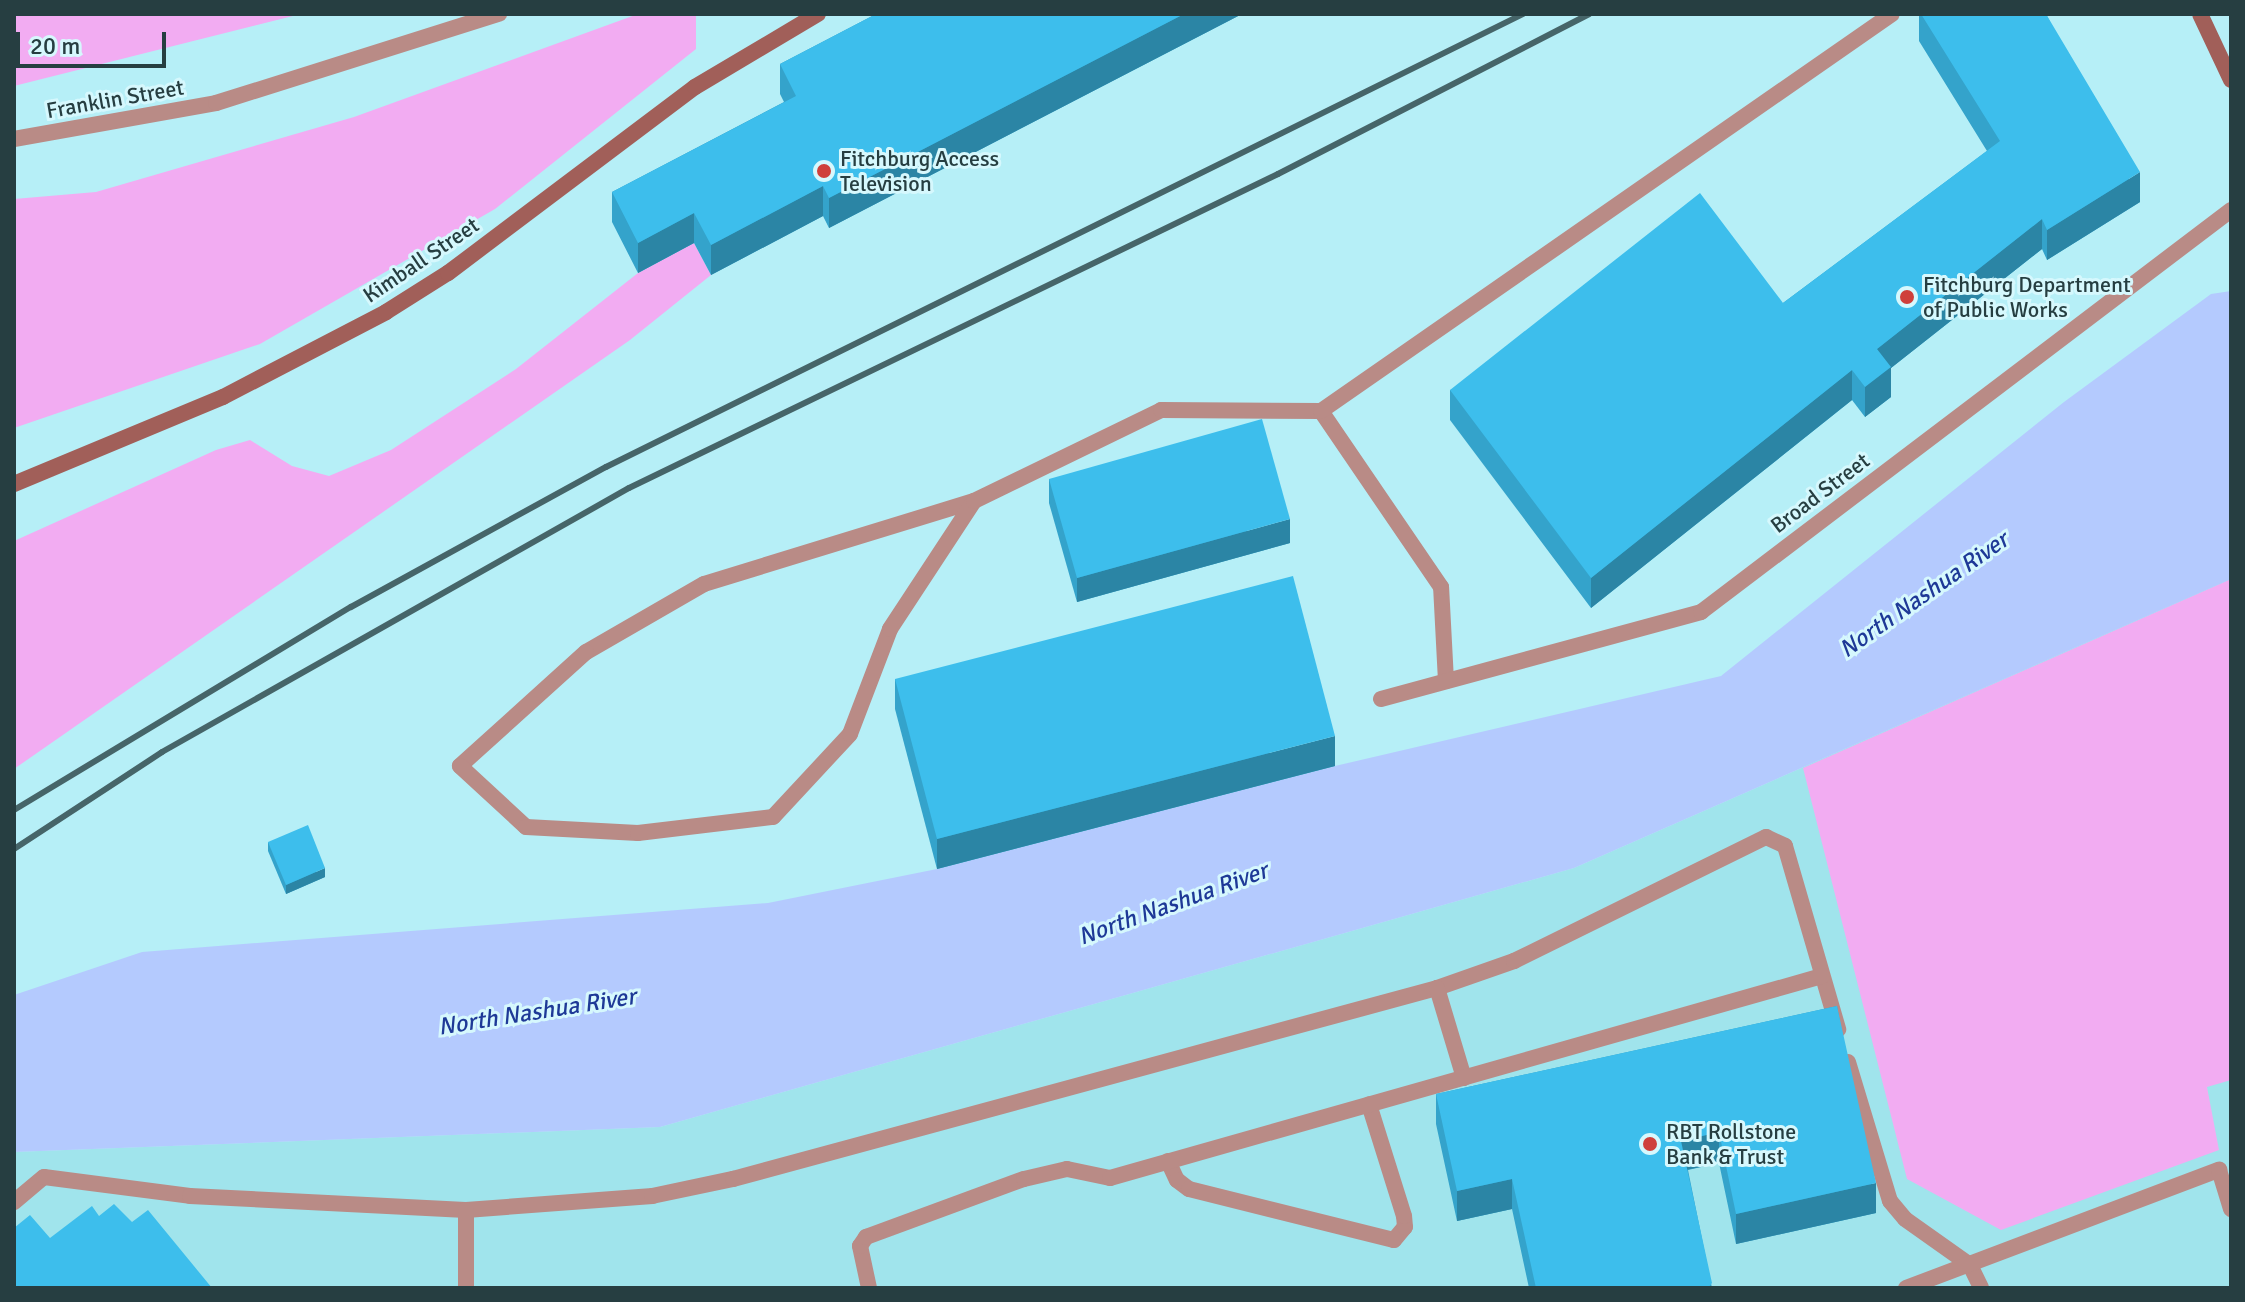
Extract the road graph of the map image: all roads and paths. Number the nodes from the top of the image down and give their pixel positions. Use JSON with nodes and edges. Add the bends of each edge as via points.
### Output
{"nodes":[{"id":1,"x":499,"y":14,"type":"edge"},
{"id":2,"x":818,"y":14,"type":"edge"},
{"id":3,"x":1892,"y":14,"type":"edge"},
{"id":4,"x":2200,"y":14,"type":"edge"},
{"id":5,"x":2231,"y":80,"type":"edge"},
{"id":6,"x":14,"y":139,"type":"edge"},
{"id":7,"x":2231,"y":210,"type":"edge"},
{"id":8,"x":1321,"y":411,"type":"junction"},
{"id":9,"x":14,"y":484,"type":"edge"},
{"id":10,"x":974,"y":501,"type":"junction"},
{"id":11,"x":1446,"y":681,"type":"junction"},
{"id":12,"x":1381,"y":699,"type":"dead end"},
{"id":13,"x":1822,"y":976,"type":"junction"},
{"id":14,"x":1437,"y":988,"type":"junction"},
{"id":15,"x":1464,"y":1078,"type":"junction"},
{"id":16,"x":1369,"y":1104,"type":"junction"},
{"id":17,"x":1168,"y":1161,"type":"junction"},
{"id":18,"x":2225,"y":1167,"type":"edge"},
{"id":19,"x":14,"y":1202,"type":"edge"},
{"id":20,"x":2231,"y":1209,"type":"edge"},
{"id":21,"x":466,"y":1210,"type":"junction"},
{"id":22,"x":1970,"y":1265,"type":"junction"},
{"id":23,"x":466,"y":1288,"type":"edge"},
{"id":24,"x":869,"y":1288,"type":"edge"},
{"id":25,"x":1906,"y":1288,"type":"edge"},
{"id":26,"x":1981,"y":1288,"type":"edge"}],
"edges":[{"from":1,"to":6,"type":"street","name":"Franklin Street","via":[[216,103]]},
{"from":2,"to":9,"type":"main road","name":"Kimball Street","via":[[695,87],[448,273],[386,312],[223,397]]},
{"from":3,"to":8,"type":"street"},
{"from":4,"to":5,"type":"main road"},
{"from":7,"to":11,"type":"street","name":"Broad Street","via":[[1701,612]]},
{"from":8,"to":10,"type":"street","via":[[1161,410]]},
{"from":8,"to":11,"type":"street","via":[[1441,587]]},
{"from":10,"to":10,"type":"street","via":[[890,629],[850,734],[773,817],[638,833],[526,827],[460,766],[586,652],[704,584]]},
{"from":11,"to":12,"type":"street","name":"Broad Street"},
{"from":13,"to":14,"type":"street","via":[[1785,846],[1766,837],[1514,961]]},
{"from":13,"to":15,"type":"street"},
{"from":13,"to":22,"type":"street","via":[[1890,1201],[1905,1219]]},
{"from":14,"to":15,"type":"street"},
{"from":14,"to":21,"type":"street","via":[[733,1179],[652,1196]]},
{"from":15,"to":16,"type":"street"},
{"from":16,"to":17,"type":"street"},
{"from":16,"to":17,"type":"street","via":[[1404,1216],[1405,1227],[1394,1240],[1189,1189],[1177,1180]]},
{"from":17,"to":24,"type":"street","via":[[1110,1178],[1067,1169],[1041,1174],[866,1237],[860,1246]]},
{"from":18,"to":20,"type":"street"},
{"from":18,"to":22,"type":"street","via":[[2083,1217]]},
{"from":19,"to":21,"type":"street","via":[[44,1177],[190,1196]]},
{"from":21,"to":23,"type":"street"},
{"from":22,"to":25,"type":"street"},
{"from":22,"to":26,"type":"street"}]}
